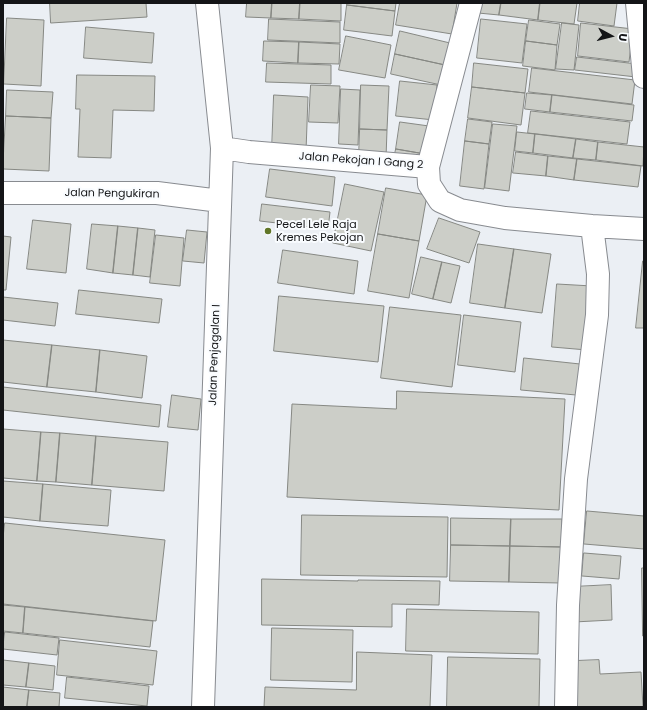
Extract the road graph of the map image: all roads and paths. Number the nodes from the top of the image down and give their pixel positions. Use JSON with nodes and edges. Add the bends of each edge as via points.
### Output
{"nodes":[{"id":1,"x":207,"y":3,"type":"edge"},
{"id":2,"x":471,"y":3,"type":"edge"},
{"id":3,"x":637,"y":3,"type":"edge"},
{"id":4,"x":644,"y":77,"type":"edge"},
{"id":5,"x":222,"y":148,"type":"junction"},
{"id":6,"x":428,"y":167,"type":"junction"},
{"id":7,"x":3,"y":193,"type":"edge"},
{"id":8,"x":220,"y":201,"type":"junction"},
{"id":9,"x":592,"y":226,"type":"junction"},
{"id":10,"x":644,"y":229,"type":"edge"},
{"id":11,"x":203,"y":707,"type":"edge"},
{"id":12,"x":566,"y":707,"type":"edge"}],
"edges":[{"from":1,"to":5,"type":"street","name":"Jalan Penjagalan I"},
{"from":2,"to":6,"type":"street","name":"Jalan Pekojan I Gang 2"},
{"from":3,"to":4,"type":"street"},
{"from":5,"to":6,"type":"street","name":"Jalan Pekojan I Gang 2"},
{"from":5,"to":8,"type":"street","name":"Jalan Penjagalan I"},
{"from":6,"to":9,"type":"street","via":[[428,184],[440,202],[460,210],[506,218]]},
{"from":7,"to":8,"type":"street","name":"Jalan Pengukiran","via":[[157,194]]},
{"from":8,"to":11,"type":"street","name":"Jalan Penjagalan I"},
{"from":9,"to":10,"type":"street"},
{"from":9,"to":12,"type":"street","via":[[598,274],[598,315],[576,479],[568,605]]}]}
